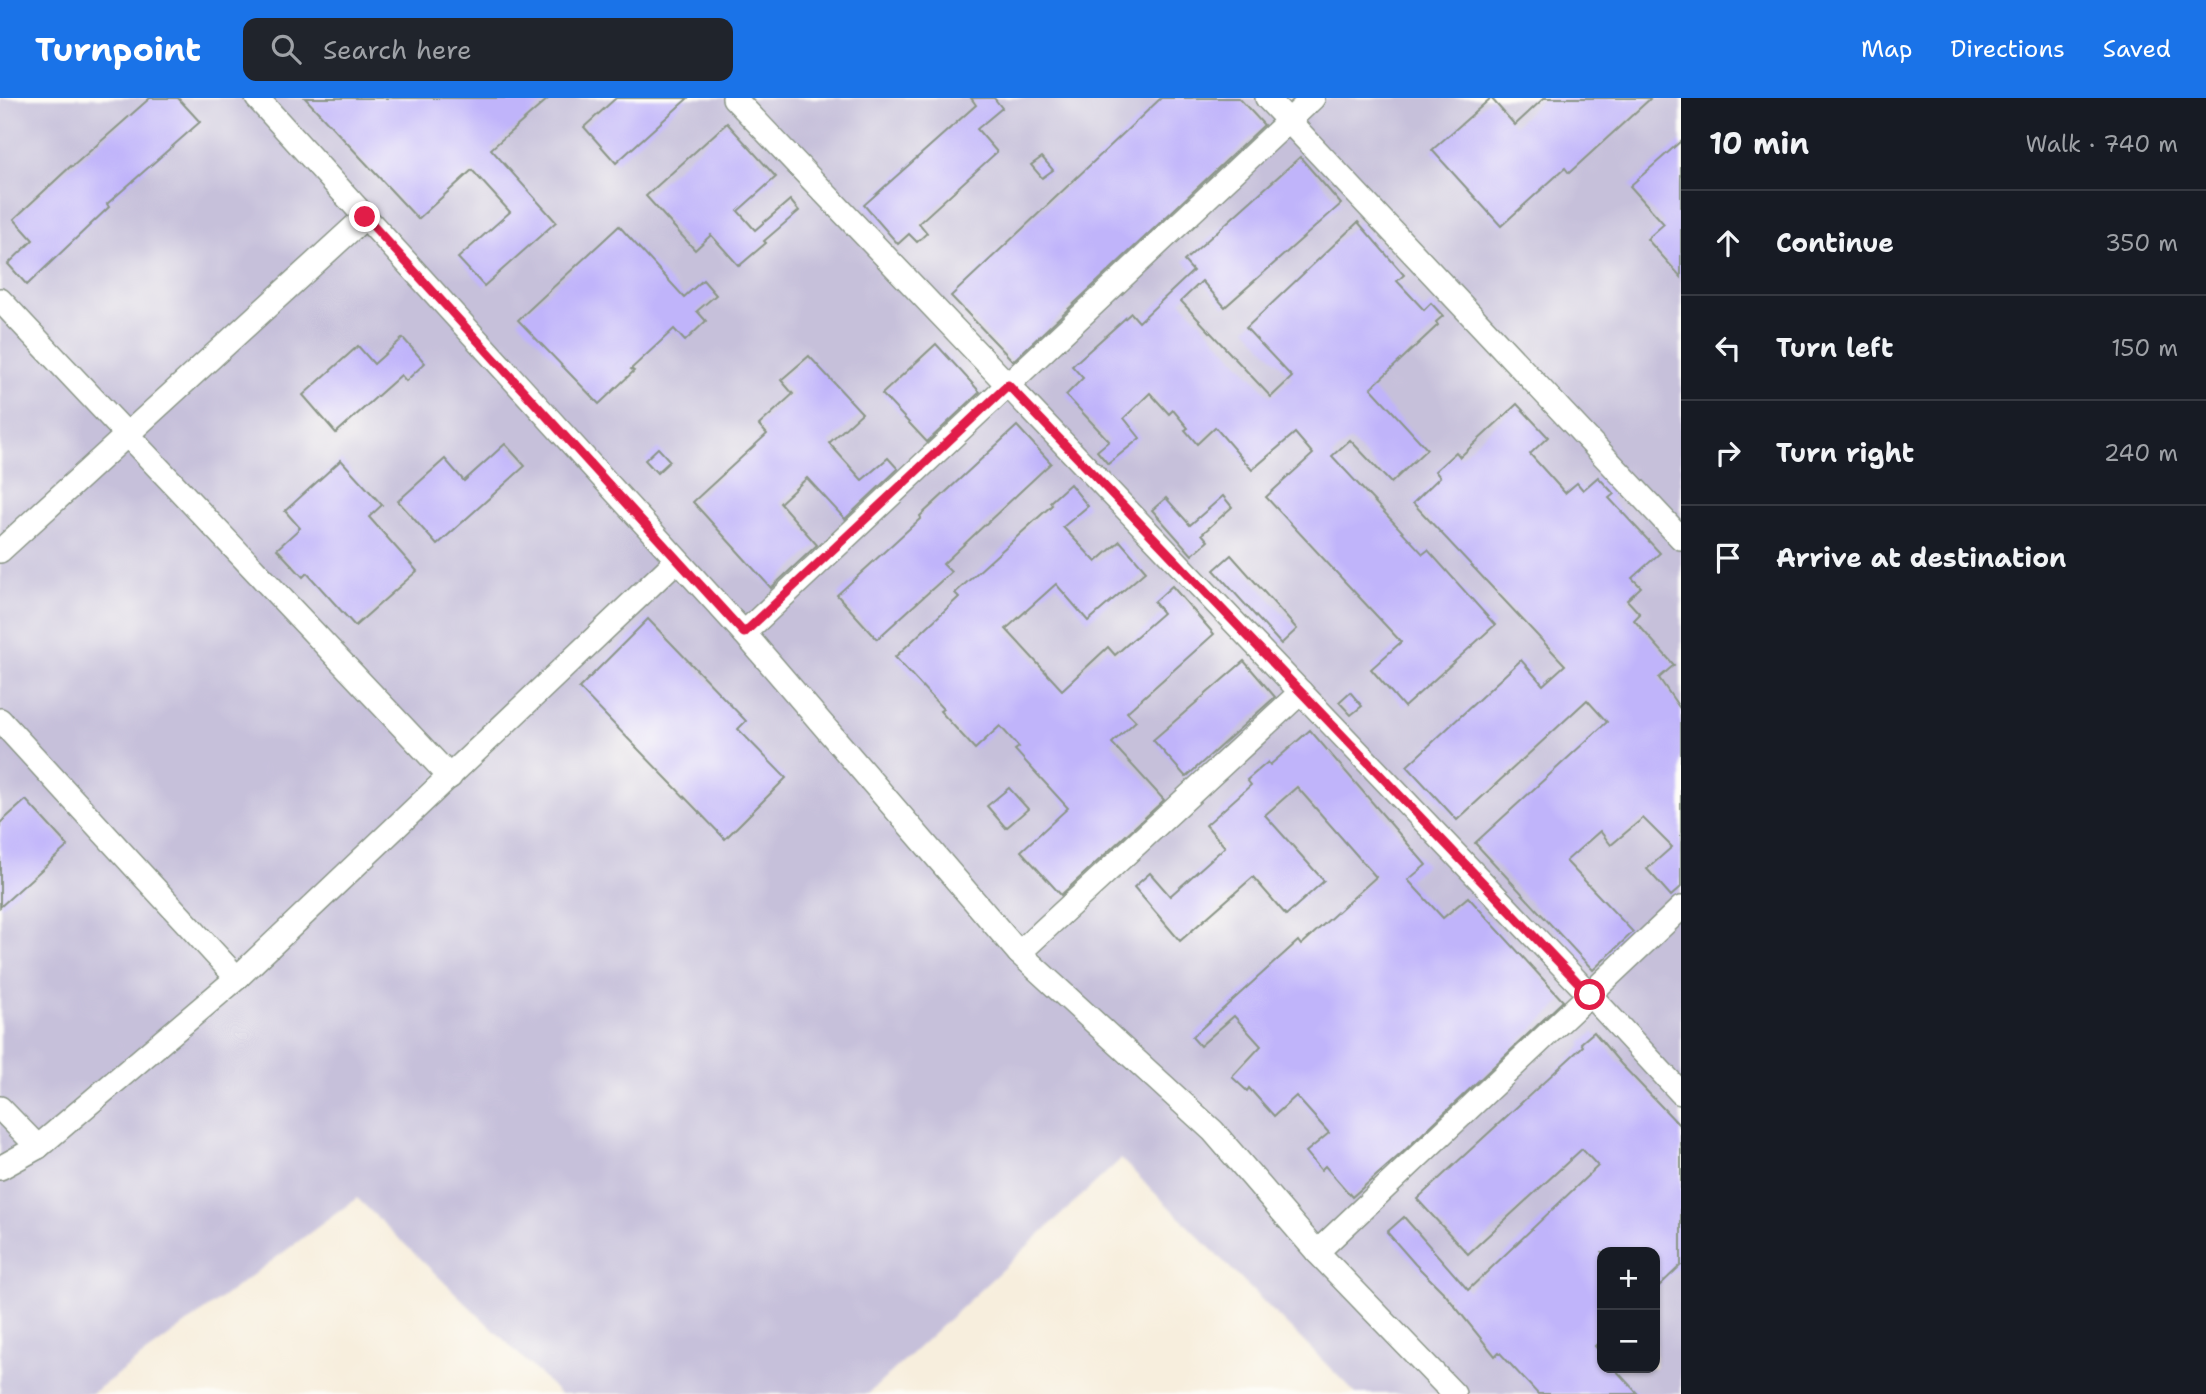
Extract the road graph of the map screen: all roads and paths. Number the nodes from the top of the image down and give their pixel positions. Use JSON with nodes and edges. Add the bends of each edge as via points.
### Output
{"nodes":[{"id":1,"x":257,"y":98,"type":"edge"},
{"id":2,"x":734,"y":98,"type":"edge"},
{"id":3,"x":1267,"y":98,"type":"edge"},
{"id":4,"x":1313,"y":98,"type":"edge"},
{"id":5,"x":1289,"y":121,"type":"junction"},
{"id":6,"x":365,"y":217,"type":"junction"},
{"id":7,"x":0,"y":300,"type":"edge"},
{"id":8,"x":1008,"y":385,"type":"junction"},
{"id":9,"x":127,"y":435,"type":"junction"},
{"id":10,"x":1681,"y":538,"type":"edge"},
{"id":11,"x":0,"y":551,"type":"edge"},
{"id":12,"x":677,"y":559,"type":"junction"},
{"id":13,"x":744,"y":633,"type":"junction"},
{"id":14,"x":1301,"y":692,"type":"junction"},
{"id":15,"x":0,"y":720,"type":"edge"},
{"id":16,"x":450,"y":777,"type":"junction"},
{"id":17,"x":1681,"y":908,"type":"edge"},
{"id":18,"x":1019,"y":953,"type":"junction"},
{"id":19,"x":237,"y":978,"type":"junction"},
{"id":20,"x":1590,"y":995,"type":"junction"},
{"id":21,"x":1681,"y":1093,"type":"edge"},
{"id":22,"x":0,"y":1108,"type":"edge"},
{"id":23,"x":38,"y":1147,"type":"junction"},
{"id":24,"x":0,"y":1168,"type":"edge"},
{"id":25,"x":1317,"y":1252,"type":"junction"},
{"id":26,"x":1454,"y":1394,"type":"edge"}],
"edges":[{"from":1,"to":6,"type":"lane"},
{"from":2,"to":8,"type":"lane"},
{"from":3,"to":5,"type":"lane"},
{"from":4,"to":5,"type":"lane"},
{"from":5,"to":8,"type":"lane"},
{"from":5,"to":10,"type":"lane"},
{"from":6,"to":9,"type":"lane"},
{"from":6,"to":12,"type":"lane"},
{"from":7,"to":9,"type":"lane"},
{"from":8,"to":13,"type":"lane"},
{"from":8,"to":14,"type":"lane"},
{"from":9,"to":11,"type":"lane"},
{"from":9,"to":16,"type":"lane"},
{"from":12,"to":13,"type":"lane"},
{"from":12,"to":16,"type":"lane"},
{"from":13,"to":18,"type":"lane"},
{"from":14,"to":18,"type":"lane"},
{"from":14,"to":20,"type":"lane"},
{"from":15,"to":19,"type":"lane"},
{"from":16,"to":19,"type":"lane"},
{"from":17,"to":20,"type":"lane"},
{"from":18,"to":25,"type":"lane","via":[[1213,1131]]},
{"from":19,"to":23,"type":"lane"},
{"from":20,"to":21,"type":"lane"},
{"from":20,"to":25,"type":"lane"},
{"from":22,"to":23,"type":"lane"},
{"from":23,"to":24,"type":"lane"},
{"from":25,"to":26,"type":"lane"}]}
